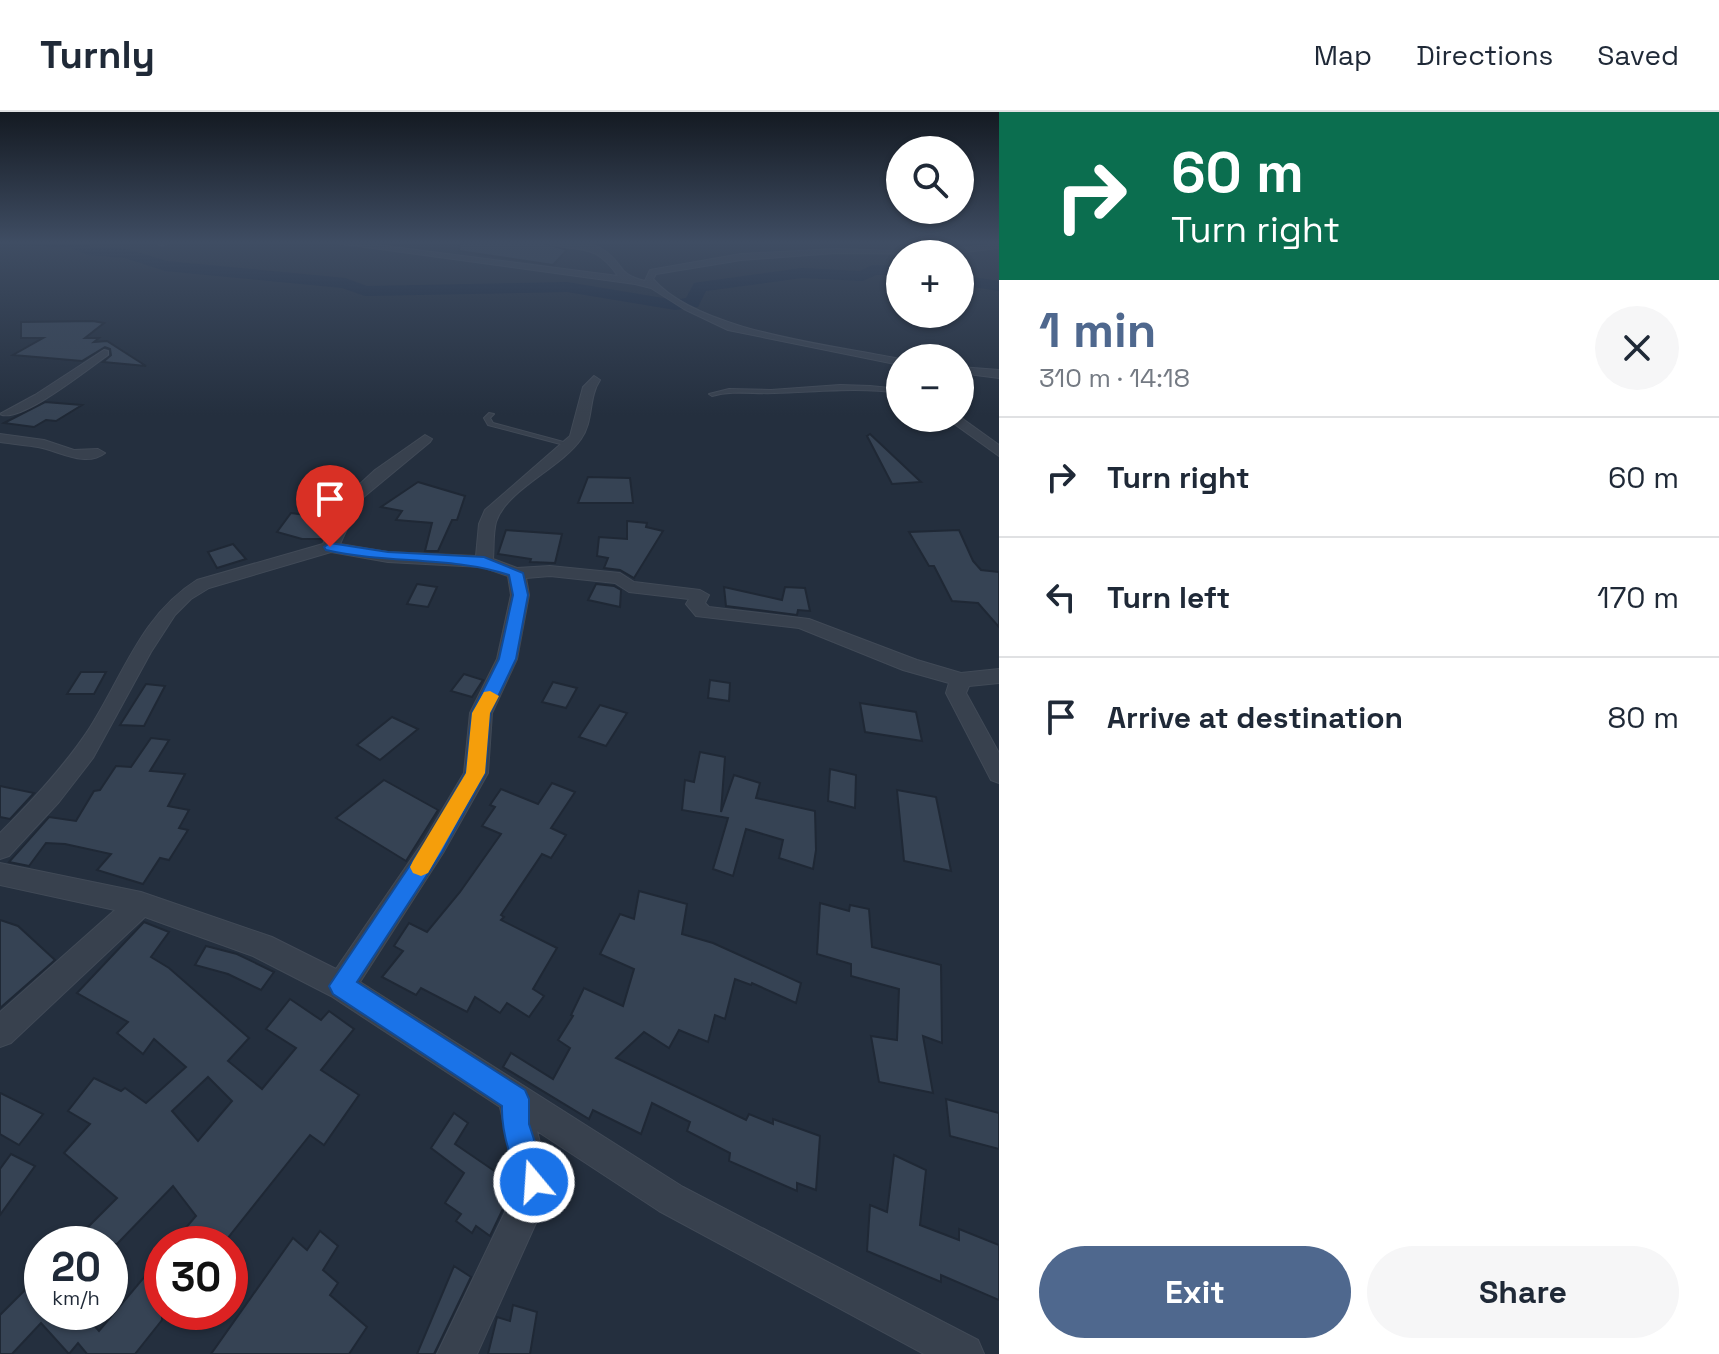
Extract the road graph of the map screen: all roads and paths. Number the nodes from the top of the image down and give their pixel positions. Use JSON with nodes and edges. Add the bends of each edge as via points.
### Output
{"nodes":[{"id":1,"x":675,"y":299,"type":"edge"},
{"id":2,"x":104,"y":353,"type":"dead end"},
{"id":3,"x":886,"y":359,"type":"edge"},
{"id":4,"x":974,"y":371,"type":"edge"},
{"id":5,"x":999,"y":374,"type":"edge"},
{"id":6,"x":594,"y":380,"type":"dead end"},
{"id":7,"x":886,"y":389,"type":"edge"},
{"id":8,"x":712,"y":394,"type":"dead end"},
{"id":9,"x":2,"y":412,"type":"edge"},
{"id":10,"x":491,"y":414,"type":"dead end"},
{"id":11,"x":972,"y":432,"type":"edge"},
{"id":12,"x":0,"y":438,"type":"edge"},
{"id":13,"x":425,"y":439,"type":"dead end"},
{"id":14,"x":568,"y":444,"type":"junction"},
{"id":15,"x":999,"y":452,"type":"edge"},
{"id":16,"x":98,"y":453,"type":"dead end"},
{"id":17,"x":330,"y":547,"type":"junction"},
{"id":18,"x":484,"y":562,"type":"junction"},
{"id":19,"x":516,"y":573,"type":"junction"},
{"id":20,"x":999,"y":676,"type":"edge"},
{"id":21,"x":961,"y":680,"type":"junction"},
{"id":22,"x":999,"y":774,"type":"edge"},
{"id":23,"x":0,"y":849,"type":"edge"},
{"id":24,"x":0,"y":874,"type":"edge"},
{"id":25,"x":141,"y":904,"type":"junction"},
{"id":26,"x":341,"y":986,"type":"junction"},
{"id":27,"x":0,"y":1032,"type":"edge"},
{"id":28,"x":516,"y":1099,"type":"junction"},
{"id":29,"x":457,"y":1354,"type":"edge"},
{"id":30,"x":964,"y":1354,"type":"edge"}],
"edges":[{"from":1,"to":3,"type":"street","via":[[742,331]]},
{"from":2,"to":9,"type":"street","via":[[39,398]]},
{"from":4,"to":5,"type":"street"},
{"from":6,"to":14,"type":"street","via":[[584,394],[578,434]]},
{"from":7,"to":8,"type":"lane","via":[[744,389]]},
{"from":10,"to":14,"type":"lane","via":[[490,424]]},
{"from":11,"to":15,"type":"street"},
{"from":12,"to":16,"type":"street","via":[[73,454]]},
{"from":13,"to":17,"type":"street","via":[[353,498]]},
{"from":14,"to":18,"type":"street","via":[[493,510]]},
{"from":17,"to":18,"type":"street","via":[[388,557]]},
{"from":17,"to":23,"type":"street","via":[[203,584],[174,602],[95,738],[54,794]]},
{"from":18,"to":19,"type":"street"},
{"from":19,"to":21,"type":"street","via":[[620,578],[629,587],[700,595],[695,604],[703,612],[802,623]]},
{"from":19,"to":26,"type":"street","via":[[520,595],[507,659],[481,713],[476,773]]},
{"from":20,"to":21,"type":"street"},
{"from":21,"to":22,"type":"street","via":[[958,701]]},
{"from":24,"to":25,"type":"street"},
{"from":25,"to":26,"type":"street","via":[[262,946]]},
{"from":25,"to":27,"type":"street"},
{"from":26,"to":28,"type":"street"},
{"from":28,"to":29,"type":"street","via":[[515,1124],[532,1171],[532,1193]]},
{"from":28,"to":30,"type":"street","via":[[671,1199]]}]}
